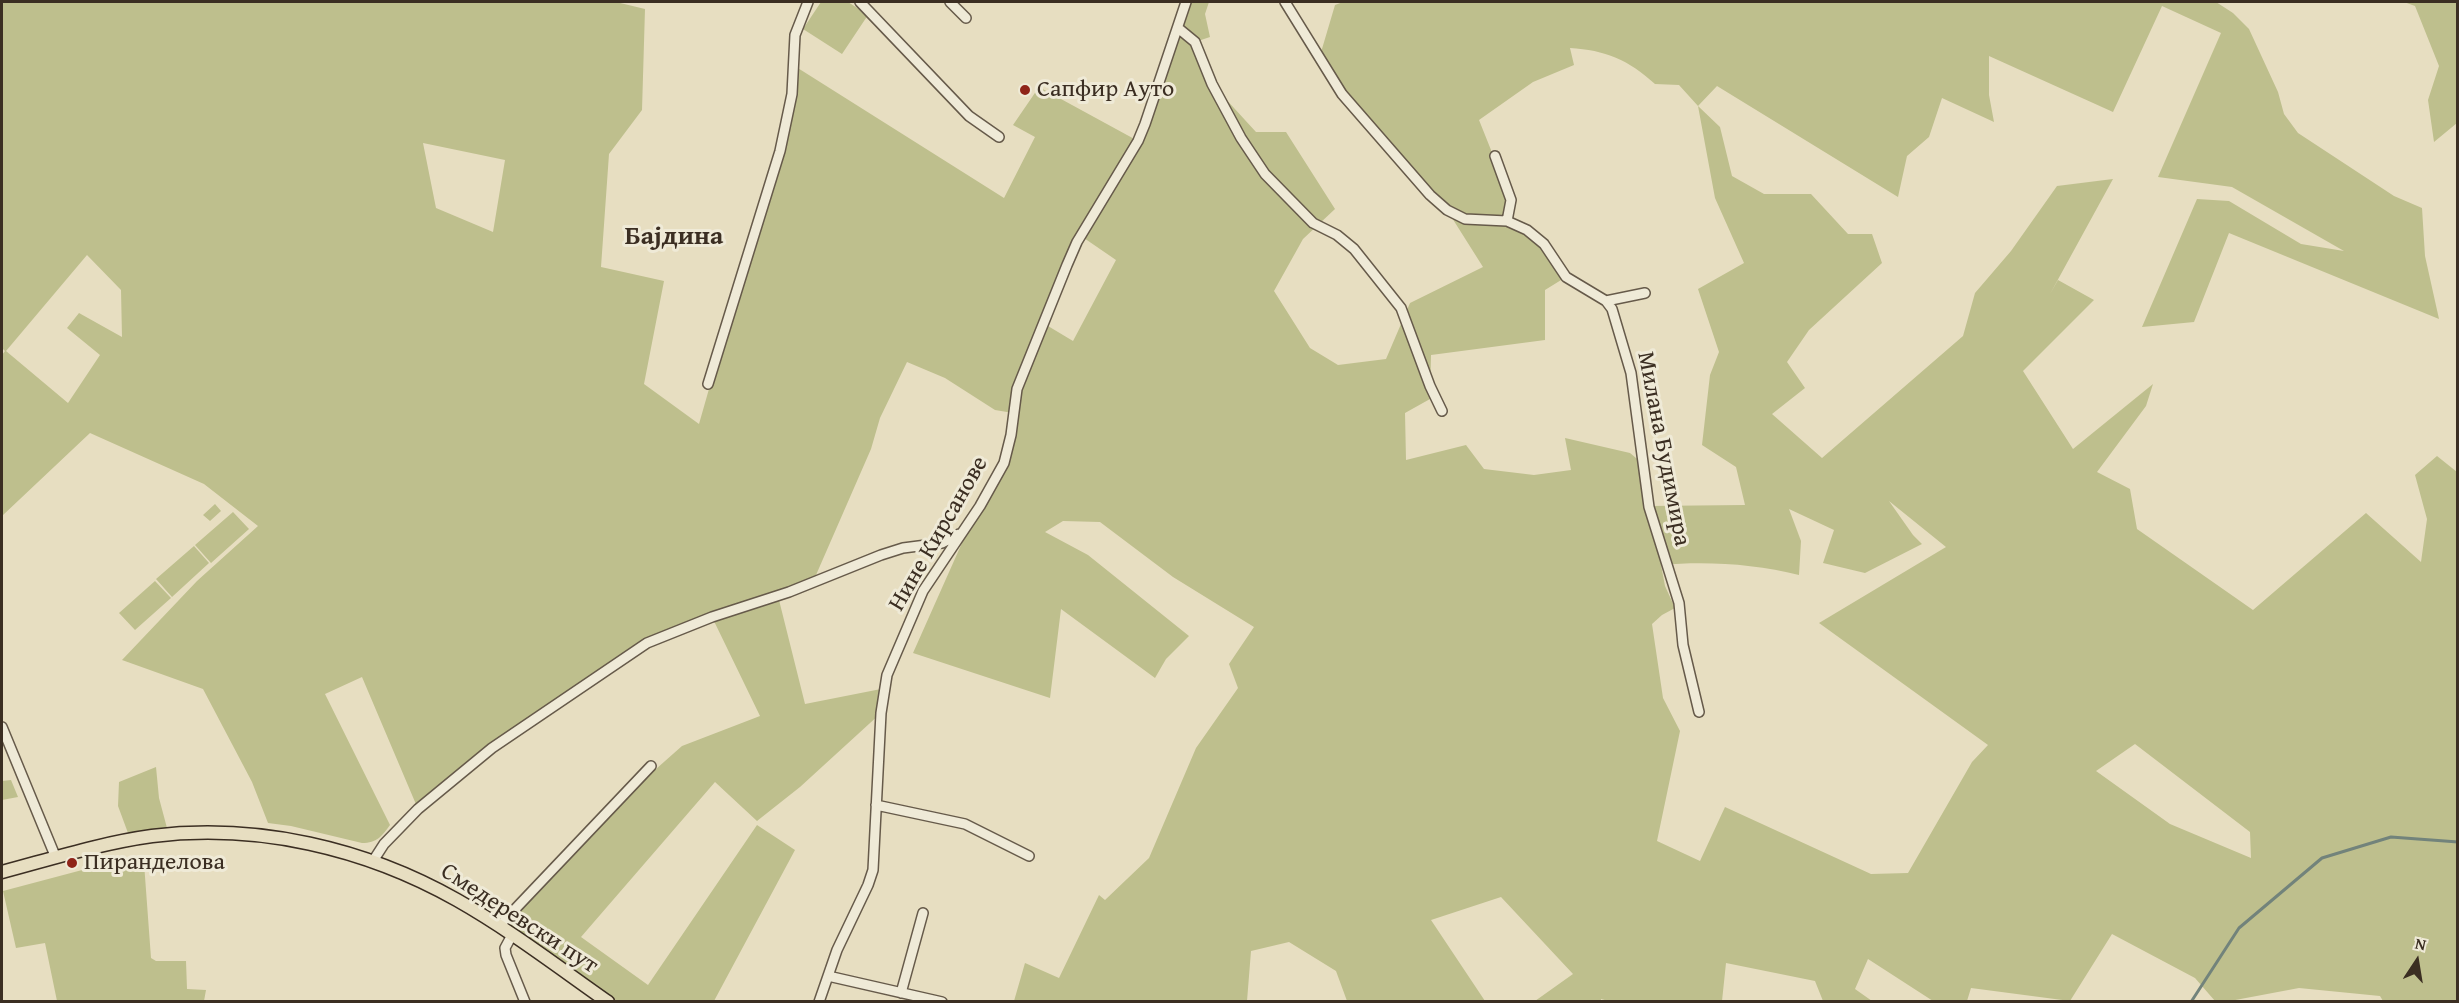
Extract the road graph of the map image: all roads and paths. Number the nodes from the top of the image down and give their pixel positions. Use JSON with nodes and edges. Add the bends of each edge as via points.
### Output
{"nodes":[{"id":1,"x":808,"y":2,"type":"edge"},
{"id":2,"x":860,"y":2,"type":"edge"},
{"id":3,"x":950,"y":2,"type":"edge"},
{"id":4,"x":1186,"y":2,"type":"edge"},
{"id":5,"x":1285,"y":2,"type":"edge"},
{"id":6,"x":966,"y":18,"type":"dead end"},
{"id":7,"x":1178,"y":28,"type":"junction"},
{"id":8,"x":999,"y":136,"type":"dead end"},
{"id":9,"x":1495,"y":156,"type":"dead end"},
{"id":10,"x":1507,"y":221,"type":"junction"},
{"id":11,"x":1645,"y":293,"type":"dead end"},
{"id":12,"x":1606,"y":300,"type":"junction"},
{"id":13,"x":708,"y":384,"type":"dead end"},
{"id":14,"x":1442,"y":411,"type":"dead end"},
{"id":15,"x":966,"y":529,"type":"junction"},
{"id":16,"x":1699,"y":712,"type":"dead end"},
{"id":17,"x":2,"y":727,"type":"edge"},
{"id":18,"x":651,"y":766,"type":"dead end"},
{"id":19,"x":876,"y":805,"type":"junction"},
{"id":20,"x":1029,"y":856,"type":"dead end"},
{"id":21,"x":56,"y":858,"type":"junction"},
{"id":22,"x":373,"y":861,"type":"junction"},
{"id":23,"x":2,"y":872,"type":"edge"},
{"id":24,"x":923,"y":914,"type":"dead end"},
{"id":25,"x":499,"y":926,"type":"junction"},
{"id":26,"x":512,"y":935,"type":"junction"},
{"id":27,"x":828,"y":976,"type":"junction"},
{"id":28,"x":901,"y":993,"type":"junction"},
{"id":29,"x":525,"y":1002,"type":"edge"},
{"id":30,"x":608,"y":1002,"type":"edge"},
{"id":31,"x":819,"y":1002,"type":"edge"},
{"id":32,"x":942,"y":1002,"type":"edge"}],
"edges":[{"from":1,"to":13,"type":"street","via":[[795,35],[792,94],[780,151]]},
{"from":2,"to":8,"type":"street","via":[[969,116]]},
{"from":3,"to":6,"type":"street"},
{"from":4,"to":7,"type":"street","name":"Нине Кирсанове"},
{"from":5,"to":10,"type":"street","via":[[1341,94],[1431,196],[1465,219]]},
{"from":7,"to":14,"type":"street","via":[[1195,42],[1212,84],[1265,174],[1313,223],[1354,249],[1401,308]]},
{"from":7,"to":15,"type":"street","name":"Нине Кирсанове","via":[[1138,141],[1067,265],[1017,389],[1004,464]]},
{"from":9,"to":10,"type":"street","via":[[1511,200]]},
{"from":10,"to":12,"type":"street","via":[[1544,244],[1566,277]]},
{"from":11,"to":12,"type":"street"},
{"from":12,"to":16,"type":"street","name":"Милана Будимира","via":[[1621,334],[1631,373],[1649,507],[1679,603],[1683,645]]},
{"from":15,"to":19,"type":"street","name":"Нине Кирсанове","via":[[923,591],[887,675]]},
{"from":15,"to":22,"type":"street","via":[[952,539],[881,555],[647,643],[484,754],[418,809],[384,843]]},
{"from":17,"to":21,"type":"street"},
{"from":18,"to":25,"type":"street"},
{"from":19,"to":20,"type":"street","via":[[965,824]]},
{"from":19,"to":27,"type":"street","name":"Нине Кирсанове","via":[[871,877]]},
{"from":21,"to":22,"type":"main road","name":"Смедеревски пут","via":[[149,837],[216,833],[290,840]]},
{"from":21,"to":23,"type":"main road","name":"Смедеревски пут"},
{"from":22,"to":25,"type":"main road","name":"Смедеревски пут","via":[[428,885]]},
{"from":24,"to":28,"type":"street"},
{"from":25,"to":26,"type":"main road","name":"Смедеревски пут"},
{"from":26,"to":29,"type":"street","via":[[506,955]]},
{"from":26,"to":30,"type":"main road","name":"Смедеревски пут"},
{"from":27,"to":28,"type":"street"},
{"from":27,"to":31,"type":"street","name":"Нине Кирсанове"},
{"from":28,"to":32,"type":"street"}]}
